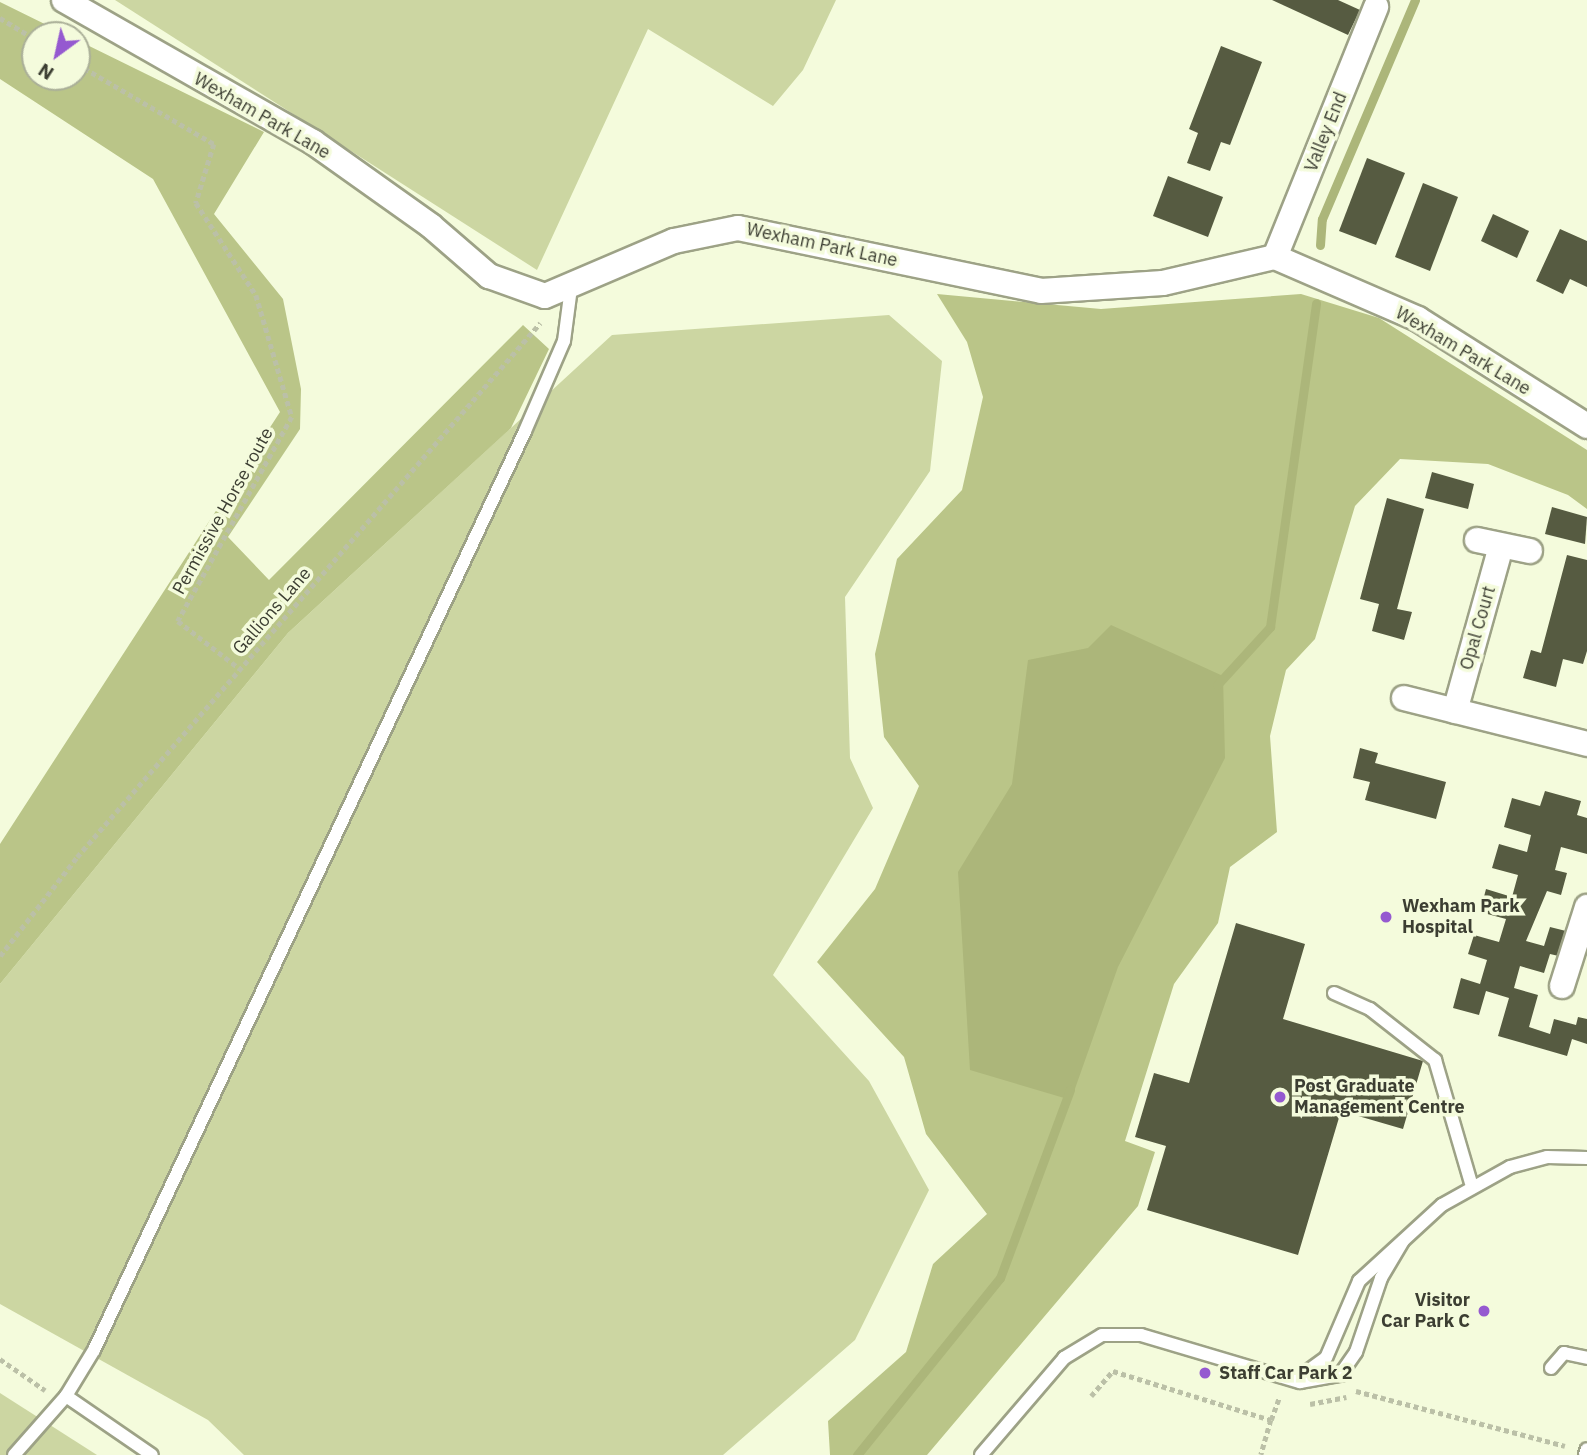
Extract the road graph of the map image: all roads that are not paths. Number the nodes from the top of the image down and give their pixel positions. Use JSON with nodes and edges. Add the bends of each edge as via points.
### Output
{"nodes":[{"id":1,"x":64,"y":0,"type":"edge"},
{"id":2,"x":1376,"y":7,"type":"dead end"},
{"id":3,"x":1275,"y":257,"type":"junction"},
{"id":4,"x":571,"y":288,"type":"junction"},
{"id":5,"x":1587,"y":426,"type":"edge"},
{"id":6,"x":1477,"y":540,"type":"dead end"},
{"id":7,"x":1501,"y":546,"type":"junction"},
{"id":8,"x":1530,"y":551,"type":"dead end"},
{"id":9,"x":1404,"y":698,"type":"dead end"},
{"id":10,"x":1455,"y":711,"type":"junction"},
{"id":11,"x":1587,"y":744,"type":"edge"},
{"id":12,"x":1587,"y":907,"type":"edge"},
{"id":13,"x":1562,"y":986,"type":"dead end"},
{"id":14,"x":1334,"y":993,"type":"dead end"},
{"id":15,"x":1587,"y":1158,"type":"edge"},
{"id":16,"x":1471,"y":1183,"type":"junction"},
{"id":17,"x":1403,"y":1241,"type":"junction"},
{"id":18,"x":1587,"y":1358,"type":"edge"},
{"id":19,"x":1551,"y":1368,"type":"dead end"},
{"id":20,"x":1291,"y":1379,"type":"junction"},
{"id":21,"x":66,"y":1396,"type":"junction"},
{"id":22,"x":14,"y":1455,"type":"edge"},
{"id":23,"x":152,"y":1455,"type":"edge"},
{"id":24,"x":981,"y":1455,"type":"edge"}],
"edges":[{"from":1,"to":4,"type":"street","name":"Wexham Park Lane","via":[[313,142],[431,226],[489,276],[545,296]]},
{"from":2,"to":3,"type":"street","name":"Valley End"},
{"from":3,"to":4,"type":"street","name":"Wexham Park Lane","via":[[1163,283],[1041,291],[738,228],[674,241]]},
{"from":3,"to":5,"type":"street","name":"Wexham Park Lane","via":[[1418,319]]},
{"from":4,"to":21,"type":"lane","via":[[564,341],[525,431],[94,1350]]},
{"from":6,"to":7,"type":"street"},
{"from":7,"to":8,"type":"street"},
{"from":7,"to":10,"type":"street","name":"Opal Court"},
{"from":9,"to":10,"type":"street"},
{"from":10,"to":11,"type":"street"},
{"from":12,"to":13,"type":"street"},
{"from":14,"to":16,"type":"lane","via":[[1370,1009],[1435,1060]]},
{"from":15,"to":16,"type":"lane","via":[[1547,1157]]},
{"from":16,"to":17,"type":"lane"},
{"from":17,"to":20,"type":"lane","via":[[1354,1289],[1316,1371]]},
{"from":17,"to":20,"type":"lane","via":[[1381,1278],[1349,1366],[1321,1382]]},
{"from":18,"to":19,"type":"lane","via":[[1564,1353]]},
{"from":20,"to":24,"type":"lane","via":[[1141,1335],[1102,1335],[1063,1358]]},
{"from":21,"to":22,"type":"lane"},
{"from":21,"to":23,"type":"lane"}]}
